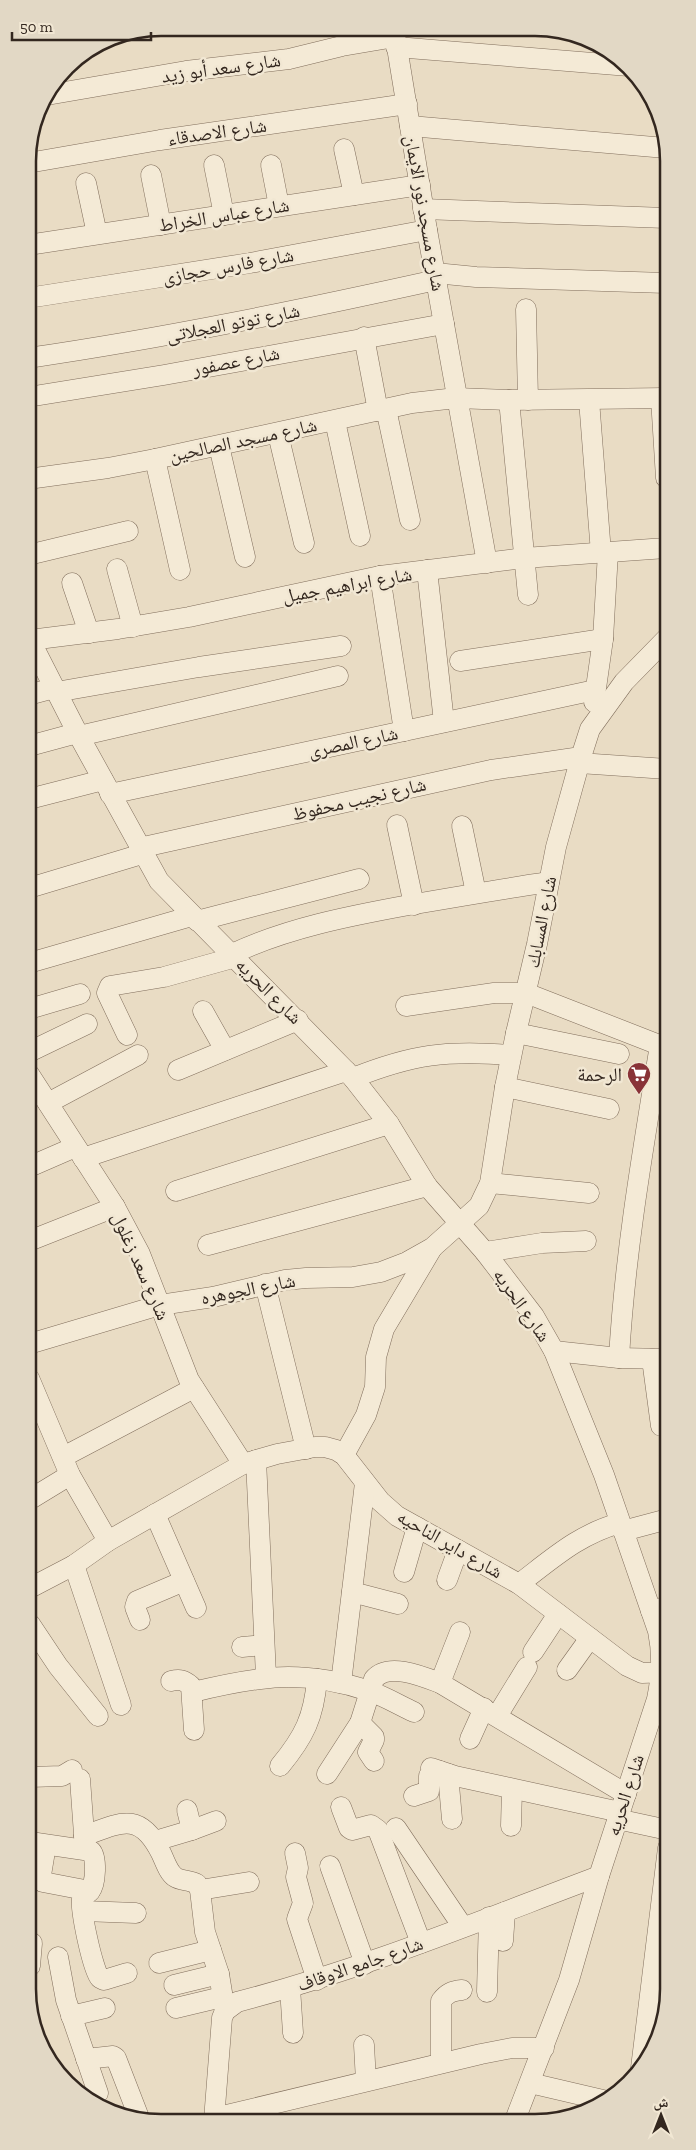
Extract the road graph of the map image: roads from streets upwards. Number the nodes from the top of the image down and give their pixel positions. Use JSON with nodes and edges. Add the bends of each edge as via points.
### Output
{"nodes":[{"id":1,"x":395,"y":38,"type":"edge"},
{"id":2,"x":613,"y":64,"type":"edge"},
{"id":3,"x":56,"y":93,"type":"edge"},
{"id":4,"x":407,"y":104,"type":"junction"},
{"id":5,"x":410,"y":126,"type":"junction"},
{"id":6,"x":658,"y":147,"type":"edge"},
{"id":7,"x":344,"y":149,"type":"dead end"},
{"id":8,"x":37,"y":161,"type":"edge"},
{"id":9,"x":214,"y":165,"type":"dead end"},
{"id":10,"x":271,"y":166,"type":"dead end"},
{"id":11,"x":151,"y":175,"type":"dead end"},
{"id":12,"x":86,"y":183,"type":"dead end"},
{"id":13,"x":420,"y":184,"type":"junction"},
{"id":14,"x":354,"y":195,"type":"junction"},
{"id":15,"x":279,"y":206,"type":"junction"},
{"id":16,"x":424,"y":208,"type":"junction"},
{"id":17,"x":224,"y":215,"type":"junction"},
{"id":18,"x":660,"y":218,"type":"edge"},
{"id":19,"x":161,"y":224,"type":"junction"},
{"id":20,"x":427,"y":230,"type":"junction"},
{"id":21,"x":97,"y":234,"type":"junction"},
{"id":22,"x":37,"y":244,"type":"edge"},
{"id":23,"x":435,"y":277,"type":"junction"},
{"id":24,"x":660,"y":283,"type":"edge"},
{"id":25,"x":37,"y":297,"type":"edge"},
{"id":26,"x":526,"y":309,"type":"dead end"},
{"id":27,"x":444,"y":324,"type":"junction"},
{"id":28,"x":364,"y":337,"type":"junction"},
{"id":29,"x":37,"y":357,"type":"edge"},
{"id":30,"x":37,"y":396,"type":"edge"},
{"id":31,"x":456,"y":398,"type":"junction"},
{"id":32,"x":660,"y":398,"type":"edge"},
{"id":33,"x":519,"y":400,"type":"junction"},
{"id":34,"x":589,"y":400,"type":"junction"},
{"id":35,"x":382,"y":410,"type":"junction"},
{"id":36,"x":335,"y":421,"type":"junction"},
{"id":37,"x":278,"y":434,"type":"junction"},
{"id":38,"x":219,"y":446,"type":"junction"},
{"id":39,"x":154,"y":459,"type":"junction"},
{"id":40,"x":37,"y":478,"type":"edge"},
{"id":41,"x":410,"y":520,"type":"dead end"},
{"id":42,"x":128,"y":531,"type":"dead end"},
{"id":43,"x":360,"y":536,"type":"dead end"},
{"id":44,"x":304,"y":543,"type":"dead end"},
{"id":45,"x":660,"y":549,"type":"edge"},
{"id":46,"x":37,"y":553,"type":"edge"},
{"id":47,"x":604,"y":553,"type":"junction"},
{"id":48,"x":245,"y":557,"type":"dead end"},
{"id":49,"x":524,"y":558,"type":"junction"},
{"id":50,"x":487,"y":563,"type":"junction"},
{"id":51,"x":117,"y":569,"type":"dead end"},
{"id":52,"x":180,"y":570,"type":"dead end"},
{"id":53,"x":428,"y":570,"type":"junction"},
{"id":54,"x":380,"y":576,"type":"junction"},
{"id":55,"x":72,"y":583,"type":"dead end"},
{"id":56,"x":528,"y":595,"type":"dead end"},
{"id":57,"x":133,"y":627,"type":"junction"},
{"id":58,"x":89,"y":633,"type":"junction"},
{"id":59,"x":37,"y":637,"type":"edge"},
{"id":60,"x":603,"y":639,"type":"junction"},
{"id":61,"x":660,"y":645,"type":"edge"},
{"id":62,"x":340,"y":646,"type":"dead end"},
{"id":63,"x":37,"y":653,"type":"edge"},
{"id":64,"x":460,"y":661,"type":"dead end"},
{"id":65,"x":338,"y":676,"type":"dead end"},
{"id":66,"x":55,"y":690,"type":"junction"},
{"id":67,"x":595,"y":690,"type":"junction"},
{"id":68,"x":37,"y":693,"type":"edge"},
{"id":69,"x":444,"y":722,"type":"junction"},
{"id":70,"x":590,"y":729,"type":"junction"},
{"id":71,"x":404,"y":731,"type":"junction"},
{"id":72,"x":78,"y":735,"type":"junction"},
{"id":73,"x":37,"y":744,"type":"edge"},
{"id":74,"x":580,"y":760,"type":"junction"},
{"id":75,"x":660,"y":768,"type":"edge"},
{"id":76,"x":106,"y":787,"type":"junction"},
{"id":77,"x":37,"y":798,"type":"edge"},
{"id":78,"x":397,"y":825,"type":"dead end"},
{"id":79,"x":462,"y":826,"type":"dead end"},
{"id":80,"x":141,"y":851,"type":"junction"},
{"id":81,"x":359,"y":879,"type":"dead end"},
{"id":82,"x":549,"y":882,"type":"junction"},
{"id":83,"x":37,"y":885,"type":"edge"},
{"id":84,"x":476,"y":893,"type":"junction"},
{"id":85,"x":414,"y":905,"type":"junction"},
{"id":86,"x":195,"y":918,"type":"junction"},
{"id":87,"x":234,"y":956,"type":"junction"},
{"id":88,"x":37,"y":961,"type":"edge"},
{"id":89,"x":526,"y":993,"type":"junction"},
{"id":90,"x":80,"y":994,"type":"dead end"},
{"id":91,"x":406,"y":1006,"type":"dead end"},
{"id":92,"x":37,"y":1007,"type":"edge"},
{"id":93,"x":203,"y":1010,"type":"dead end"},
{"id":94,"x":298,"y":1020,"type":"junction"},
{"id":95,"x":87,"y":1024,"type":"dead end"},
{"id":96,"x":516,"y":1033,"type":"junction"},
{"id":97,"x":127,"y":1035,"type":"dead end"},
{"id":98,"x":660,"y":1044,"type":"edge"},
{"id":99,"x":37,"y":1048,"type":"edge"},
{"id":100,"x":225,"y":1050,"type":"junction"},
{"id":101,"x":138,"y":1054,"type":"dead end"},
{"id":102,"x":619,"y":1054,"type":"dead end"},
{"id":103,"x":511,"y":1055,"type":"junction"},
{"id":104,"x":178,"y":1070,"type":"dead end"},
{"id":105,"x":660,"y":1070,"type":"edge"},
{"id":106,"x":350,"y":1074,"type":"junction"},
{"id":107,"x":505,"y":1087,"type":"junction"},
{"id":108,"x":36,"y":1090,"type":"edge"},
{"id":109,"x":609,"y":1109,"type":"dead end"},
{"id":110,"x":390,"y":1124,"type":"junction"},
{"id":111,"x":79,"y":1153,"type":"junction"},
{"id":112,"x":36,"y":1165,"type":"edge"},
{"id":113,"x":490,"y":1183,"type":"junction"},
{"id":114,"x":427,"y":1186,"type":"junction"},
{"id":115,"x":176,"y":1190,"type":"dead end"},
{"id":116,"x":589,"y":1193,"type":"dead end"},
{"id":117,"x":115,"y":1206,"type":"junction"},
{"id":118,"x":459,"y":1225,"type":"junction"},
{"id":119,"x":36,"y":1238,"type":"edge"},
{"id":120,"x":586,"y":1241,"type":"dead end"},
{"id":121,"x":208,"y":1245,"type":"dead end"},
{"id":122,"x":432,"y":1248,"type":"junction"},
{"id":123,"x":485,"y":1252,"type":"junction"},
{"id":124,"x":264,"y":1284,"type":"junction"},
{"id":125,"x":160,"y":1305,"type":"junction"},
{"id":126,"x":36,"y":1342,"type":"edge"},
{"id":127,"x":554,"y":1350,"type":"junction"},
{"id":128,"x":619,"y":1358,"type":"junction"},
{"id":129,"x":660,"y":1359,"type":"edge"},
{"id":130,"x":194,"y":1388,"type":"junction"},
{"id":131,"x":36,"y":1395,"type":"edge"},
{"id":132,"x":306,"y":1449,"type":"junction"},
{"id":133,"x":344,"y":1455,"type":"junction"},
{"id":134,"x":250,"y":1462,"type":"junction"},
{"id":135,"x":67,"y":1466,"type":"junction"},
{"id":136,"x":365,"y":1483,"type":"junction"},
{"id":137,"x":36,"y":1493,"type":"edge"},
{"id":138,"x":155,"y":1514,"type":"junction"},
{"id":139,"x":659,"y":1521,"type":"edge"},
{"id":140,"x":622,"y":1527,"type":"junction"},
{"id":141,"x":417,"y":1528,"type":"junction"},
{"id":142,"x":108,"y":1541,"type":"junction"},
{"id":143,"x":458,"y":1550,"type":"junction"},
{"id":144,"x":74,"y":1565,"type":"junction"},
{"id":145,"x":404,"y":1572,"type":"dead end"},
{"id":146,"x":447,"y":1580,"type":"dead end"},
{"id":147,"x":184,"y":1581,"type":"junction"},
{"id":148,"x":519,"y":1584,"type":"junction"},
{"id":149,"x":36,"y":1585,"type":"edge"},
{"id":150,"x":352,"y":1592,"type":"junction"},
{"id":151,"x":398,"y":1604,"type":"dead end"},
{"id":152,"x":196,"y":1608,"type":"dead end"},
{"id":153,"x":659,"y":1608,"type":"edge"},
{"id":154,"x":558,"y":1614,"type":"junction"},
{"id":155,"x":140,"y":1620,"type":"dead end"},
{"id":156,"x":460,"y":1632,"type":"dead end"},
{"id":157,"x":36,"y":1634,"type":"edge"},
{"id":158,"x":659,"y":1637,"type":"edge"},
{"id":159,"x":590,"y":1638,"type":"junction"},
{"id":160,"x":264,"y":1645,"type":"junction"},
{"id":161,"x":242,"y":1647,"type":"dead end"},
{"id":162,"x":567,"y":1670,"type":"dead end"},
{"id":163,"x":659,"y":1673,"type":"edge"},
{"id":164,"x":266,"y":1676,"type":"junction"},
{"id":165,"x":318,"y":1679,"type":"junction"},
{"id":166,"x":171,"y":1681,"type":"dead end"},
{"id":167,"x":340,"y":1683,"type":"junction"},
{"id":168,"x":440,"y":1683,"type":"junction"},
{"id":169,"x":370,"y":1691,"type":"junction"},
{"id":170,"x":193,"y":1692,"type":"junction"},
{"id":171,"x":659,"y":1692,"type":"edge"},
{"id":172,"x":121,"y":1705,"type":"dead end"},
{"id":173,"x":414,"y":1712,"type":"dead end"},
{"id":174,"x":490,"y":1712,"type":"junction"},
{"id":175,"x":98,"y":1716,"type":"dead end"},
{"id":176,"x":360,"y":1723,"type":"junction"},
{"id":177,"x":194,"y":1730,"type":"dead end"},
{"id":178,"x":470,"y":1739,"type":"dead end"},
{"id":179,"x":374,"y":1761,"type":"dead end"},
{"id":180,"x":280,"y":1766,"type":"dead end"},
{"id":181,"x":440,"y":1771,"type":"junction"},
{"id":182,"x":327,"y":1774,"type":"dead end"},
{"id":183,"x":36,"y":1777,"type":"edge"},
{"id":184,"x":512,"y":1789,"type":"junction"},
{"id":185,"x":414,"y":1796,"type":"dead end"},
{"id":186,"x":341,"y":1807,"type":"dead end"},
{"id":187,"x":621,"y":1808,"type":"junction"},
{"id":188,"x":187,"y":1810,"type":"dead end"},
{"id":189,"x":452,"y":1819,"type":"dead end"},
{"id":190,"x":216,"y":1821,"type":"dead end"},
{"id":191,"x":511,"y":1826,"type":"dead end"},
{"id":192,"x":659,"y":1826,"type":"edge"},
{"id":193,"x":396,"y":1828,"type":"dead end"},
{"id":194,"x":192,"y":1830,"type":"junction"},
{"id":195,"x":155,"y":1841,"type":"junction"},
{"id":196,"x":38,"y":1843,"type":"edge"},
{"id":197,"x":86,"y":1845,"type":"junction"},
{"id":198,"x":295,"y":1853,"type":"dead end"},
{"id":199,"x":330,"y":1866,"type":"dead end"},
{"id":200,"x":599,"y":1876,"type":"junction"},
{"id":201,"x":249,"y":1882,"type":"dead end"},
{"id":202,"x":200,"y":1890,"type":"junction"},
{"id":203,"x":90,"y":1891,"type":"junction"},
{"id":204,"x":83,"y":1911,"type":"junction"},
{"id":205,"x":136,"y":1913,"type":"dead end"},
{"id":206,"x":497,"y":1914,"type":"junction"},
{"id":207,"x":659,"y":1921,"type":"edge"},
{"id":208,"x":463,"y":1927,"type":"junction"},
{"id":209,"x":503,"y":1941,"type":"dead end"},
{"id":210,"x":421,"y":1943,"type":"junction"},
{"id":211,"x":211,"y":1950,"type":"junction"},
{"id":212,"x":58,"y":1957,"type":"dead end"},
{"id":213,"x":158,"y":1963,"type":"dead end"},
{"id":214,"x":365,"y":1964,"type":"junction"},
{"id":215,"x":127,"y":1973,"type":"dead end"},
{"id":216,"x":219,"y":1974,"type":"junction"},
{"id":217,"x":318,"y":1980,"type":"junction"},
{"id":218,"x":174,"y":1985,"type":"dead end"},
{"id":219,"x":290,"y":1988,"type":"junction"},
{"id":220,"x":462,"y":1990,"type":"dead end"},
{"id":221,"x":487,"y":1992,"type":"dead end"},
{"id":222,"x":224,"y":2004,"type":"junction"},
{"id":223,"x":105,"y":2008,"type":"dead end"},
{"id":224,"x":176,"y":2008,"type":"dead end"},
{"id":225,"x":71,"y":2016,"type":"junction"},
{"id":226,"x":293,"y":2033,"type":"dead end"},
{"id":227,"x":364,"y":2045,"type":"dead end"},
{"id":228,"x":544,"y":2048,"type":"junction"},
{"id":229,"x":643,"y":2051,"type":"edge"},
{"id":230,"x":86,"y":2059,"type":"junction"},
{"id":231,"x":441,"y":2063,"type":"junction"},
{"id":232,"x":366,"y":2081,"type":"junction"},
{"id":233,"x":530,"y":2083,"type":"junction"},
{"id":234,"x":98,"y":2093,"type":"dead end"},
{"id":235,"x":595,"y":2098,"type":"edge"},
{"id":236,"x":136,"y":2111,"type":"edge"},
{"id":237,"x":214,"y":2114,"type":"edge"},
{"id":238,"x":234,"y":2114,"type":"edge"},
{"id":239,"x":517,"y":2114,"type":"edge"}],
"edges":[{"from":1,"to":2,"type":"street","name":"شارع سعد أبو زيد"},
{"from":1,"to":3,"type":"street","name":"شارع سعد أبو زيد","via":[[289,59],[186,71]]},
{"from":1,"to":4,"type":"street","name":"شارع مسجد نور الايمان"},
{"from":4,"to":5,"type":"street","name":"شارع مسجد نور الايمان"},
{"from":4,"to":8,"type":"street","name":"شارع الاصدقاء"},
{"from":5,"to":6,"type":"street"},
{"from":5,"to":13,"type":"street","name":"شارع مسجد نور الايمان"},
{"from":7,"to":14,"type":"street"},
{"from":9,"to":17,"type":"street"},
{"from":10,"to":15,"type":"street"},
{"from":11,"to":19,"type":"street"},
{"from":12,"to":21,"type":"street"},
{"from":13,"to":14,"type":"street","name":"شارع عباس الخراط"},
{"from":13,"to":16,"type":"street","name":"شارع مسجد نور الايمان"},
{"from":14,"to":15,"type":"street","name":"شارع عباس الخراط"},
{"from":15,"to":17,"type":"street","name":"شارع عباس الخراط"},
{"from":16,"to":18,"type":"street"},
{"from":16,"to":20,"type":"street","name":"شارع مسجد نور الايمان"},
{"from":17,"to":19,"type":"street","name":"شارع عباس الخراط"},
{"from":19,"to":21,"type":"street","name":"شارع عباس الخراط"},
{"from":20,"to":23,"type":"street","name":"شارع مسجد نور الايمان"},
{"from":20,"to":25,"type":"street","name":"شارع فارس حجازى","via":[[250,263]]},
{"from":21,"to":22,"type":"street","name":"شارع عباس الخراط"},
{"from":23,"to":24,"type":"street","name":"شارع توتو العجلاتى"},
{"from":23,"to":27,"type":"street","name":"شارع مسجد نور الايمان"},
{"from":23,"to":29,"type":"street","name":"شارع توتو العجلاتى","via":[[269,316]]},
{"from":26,"to":33,"type":"street"},
{"from":27,"to":28,"type":"street","name":"شارع عصفور"},
{"from":27,"to":31,"type":"street","name":"شارع مسجد نور الايمان"},
{"from":28,"to":30,"type":"street","name":"شارع عصفور"},
{"from":28,"to":35,"type":"street"},
{"from":31,"to":33,"type":"street","name":"شارع مسجد الصالحين"},
{"from":31,"to":35,"type":"street","name":"شارع مسجد الصالحين"},
{"from":31,"to":50,"type":"street"},
{"from":32,"to":34,"type":"street","name":"شارع مسجد الصالحين"},
{"from":33,"to":34,"type":"street","name":"شارع مسجد الصالحين"},
{"from":33,"to":49,"type":"street"},
{"from":34,"to":47,"type":"street"},
{"from":35,"to":36,"type":"street","name":"شارع مسجد الصالحين"},
{"from":35,"to":41,"type":"street"},
{"from":36,"to":37,"type":"street","name":"شارع مسجد الصالحين"},
{"from":36,"to":43,"type":"street"},
{"from":37,"to":38,"type":"street","name":"شارع مسجد الصالحين"},
{"from":37,"to":44,"type":"street"},
{"from":38,"to":39,"type":"street","name":"شارع مسجد الصالحين"},
{"from":38,"to":48,"type":"street"},
{"from":39,"to":40,"type":"street","name":"شارع مسجد الصالحين"},
{"from":39,"to":52,"type":"street"},
{"from":42,"to":46,"type":"street"},
{"from":45,"to":47,"type":"street","name":"شارع ابراهيم جميل"},
{"from":47,"to":49,"type":"street","name":"شارع ابراهيم جميل"},
{"from":47,"to":60,"type":"street"},
{"from":49,"to":50,"type":"street","name":"شارع ابراهيم جميل"},
{"from":49,"to":56,"type":"street"},
{"from":50,"to":53,"type":"street","name":"شارع ابراهيم جميل"},
{"from":51,"to":57,"type":"street"},
{"from":53,"to":54,"type":"street","name":"شارع ابراهيم جميل"},
{"from":53,"to":69,"type":"street"},
{"from":54,"to":57,"type":"street","name":"شارع ابراهيم جميل"},
{"from":54,"to":71,"type":"street"},
{"from":55,"to":58,"type":"street"},
{"from":57,"to":58,"type":"street","name":"شارع ابراهيم جميل"},
{"from":58,"to":59,"type":"street","name":"شارع ابراهيم جميل"},
{"from":60,"to":64,"type":"street"},
{"from":60,"to":67,"type":"street"},
{"from":61,"to":70,"type":"street","name":"شارع المسابك","via":[[624,682]]},
{"from":62,"to":66,"type":"street"},
{"from":63,"to":66,"type":"street","name":"شارع الحريه"},
{"from":65,"to":72,"type":"street"},
{"from":66,"to":68,"type":"street"},
{"from":66,"to":72,"type":"street","name":"شارع الحريه"},
{"from":67,"to":69,"type":"street","name":"شارع المصرى"},
{"from":67,"to":70,"type":"street"},
{"from":69,"to":71,"type":"street","name":"شارع المصرى"},
{"from":70,"to":74,"type":"street","name":"شارع المسابك"},
{"from":71,"to":76,"type":"street","name":"شارع المصرى"},
{"from":72,"to":73,"type":"street"},
{"from":72,"to":76,"type":"street","name":"شارع الحريه"},
{"from":74,"to":75,"type":"street","name":"شارع نجيب محفوظ"},
{"from":74,"to":80,"type":"street","name":"شارع نجيب محفوظ","via":[[491,770]]},
{"from":74,"to":82,"type":"street","name":"شارع المسابك"},
{"from":76,"to":77,"type":"street","name":"شارع المصرى"},
{"from":76,"to":80,"type":"street","name":"شارع الحريه"},
{"from":78,"to":85,"type":"street"},
{"from":79,"to":84,"type":"street"},
{"from":80,"to":83,"type":"street","name":"شارع نجيب محفوظ"},
{"from":80,"to":86,"type":"street","name":"شارع الحريه","via":[[158,881]]},
{"from":81,"to":86,"type":"street"},
{"from":82,"to":84,"type":"street"},
{"from":82,"to":89,"type":"street","name":"شارع المسابك"},
{"from":84,"to":85,"type":"street"},
{"from":85,"to":87,"type":"street","via":[[336,919],[286,933],[253,944]]},
{"from":86,"to":87,"type":"street","name":"شارع الحريه"},
{"from":86,"to":88,"type":"street"},
{"from":87,"to":94,"type":"street","name":"شارع الحريه"},
{"from":87,"to":97,"type":"street","via":[[164,977],[110,986],[107,993]]},
{"from":89,"to":91,"type":"street","via":[[494,993]]},
{"from":89,"to":96,"type":"street","name":"شارع المسابك"},
{"from":89,"to":98,"type":"street"},
{"from":90,"to":92,"type":"street"},
{"from":93,"to":100,"type":"street"},
{"from":94,"to":100,"type":"street"},
{"from":94,"to":106,"type":"street","name":"شارع الحريه"},
{"from":95,"to":99,"type":"street"},
{"from":96,"to":102,"type":"street"},
{"from":96,"to":103,"type":"street","name":"شارع المسابك"},
{"from":100,"to":104,"type":"street"},
{"from":101,"to":108,"type":"street"},
{"from":103,"to":106,"type":"street","via":[[471,1052],[430,1054]]},
{"from":103,"to":107,"type":"street","name":"شارع المسابك"},
{"from":105,"to":128,"type":"street","via":[[632,1215],[622,1296]]},
{"from":106,"to":110,"type":"street","name":"شارع الحريه"},
{"from":106,"to":111,"type":"street"},
{"from":107,"to":109,"type":"street"},
{"from":107,"to":113,"type":"street","name":"شارع المسابك"},
{"from":108,"to":111,"type":"street","name":"شارع سعد زغلول"},
{"from":110,"to":114,"type":"street","name":"شارع الحريه"},
{"from":110,"to":115,"type":"street"},
{"from":111,"to":112,"type":"street"},
{"from":111,"to":117,"type":"street","name":"شارع سعد زغلول"},
{"from":113,"to":116,"type":"street"},
{"from":113,"to":118,"type":"street","name":"شارع المسابك","via":[[479,1206]]},
{"from":114,"to":118,"type":"street","name":"شارع الحريه"},
{"from":114,"to":121,"type":"street"},
{"from":117,"to":119,"type":"street"},
{"from":117,"to":125,"type":"street","name":"شارع سعد زغلول","via":[[140,1254]]},
{"from":118,"to":122,"type":"street","name":"شارع الجوهره"},
{"from":118,"to":123,"type":"street","name":"شارع الحريه"},
{"from":120,"to":123,"type":"street","via":[[542,1243]]},
{"from":122,"to":124,"type":"street","name":"شارع الجوهره","via":[[381,1272]]},
{"from":122,"to":133,"type":"street","via":[[384,1329],[376,1357],[375,1387],[366,1416]]},
{"from":123,"to":127,"type":"street","name":"شارع الحريه","via":[[534,1316]]},
{"from":124,"to":125,"type":"street","name":"شارع الجوهره","via":[[213,1297]]},
{"from":124,"to":132,"type":"street"},
{"from":125,"to":126,"type":"street","name":"شارع الجوهره"},
{"from":125,"to":130,"type":"street","name":"شارع سعد زغلول","via":[[176,1351]]},
{"from":127,"to":128,"type":"street"},
{"from":127,"to":140,"type":"street","name":"شارع الحريه"},
{"from":128,"to":129,"type":"street"},
{"from":130,"to":134,"type":"street","name":"شارع سعد زغلول"},
{"from":130,"to":135,"type":"street"},
{"from":131,"to":135,"type":"street"},
{"from":132,"to":133,"type":"street","via":[[325,1447]]},
{"from":132,"to":134,"type":"street"},
{"from":133,"to":136,"type":"street","name":"شارع داير الناحيه"},
{"from":134,"to":138,"type":"street"},
{"from":134,"to":160,"type":"street"},
{"from":135,"to":137,"type":"street"},
{"from":135,"to":142,"type":"street"},
{"from":136,"to":141,"type":"street","name":"شارع داير الناحيه","via":[[391,1511]]},
{"from":136,"to":150,"type":"street"},
{"from":138,"to":142,"type":"street"},
{"from":138,"to":147,"type":"street"},
{"from":139,"to":140,"type":"street"},
{"from":140,"to":148,"type":"street","via":[[578,1539]]},
{"from":140,"to":153,"type":"street","name":"شارع الحريه"},
{"from":141,"to":143,"type":"street","name":"شارع داير الناحيه"},
{"from":141,"to":145,"type":"street"},
{"from":142,"to":144,"type":"street"},
{"from":143,"to":146,"type":"street"},
{"from":143,"to":148,"type":"street","name":"شارع داير الناحيه"},
{"from":144,"to":149,"type":"street"},
{"from":144,"to":172,"type":"street"},
{"from":147,"to":152,"type":"street"},
{"from":147,"to":155,"type":"street","via":[[137,1601],[135,1607]]},
{"from":148,"to":154,"type":"street","name":"شارع داير الناحيه"},
{"from":150,"to":151,"type":"street"},
{"from":150,"to":167,"type":"street"},
{"from":153,"to":158,"type":"street","name":"شارع الحريه"},
{"from":154,"to":159,"type":"street","name":"شارع داير الناحيه"},
{"from":154,"to":174,"type":"street","via":[[530,1659]]},
{"from":156,"to":168,"type":"street"},
{"from":157,"to":175,"type":"street","via":[[78,1704]]},
{"from":159,"to":162,"type":"street"},
{"from":159,"to":163,"type":"street","name":"شارع داير الناحيه","via":[[627,1666],[642,1673]]},
{"from":160,"to":161,"type":"street"},
{"from":160,"to":164,"type":"street"},
{"from":164,"to":165,"type":"street"},
{"from":164,"to":170,"type":"street"},
{"from":165,"to":167,"type":"street"},
{"from":165,"to":180,"type":"street","via":[[309,1723],[299,1743]]},
{"from":166,"to":170,"type":"street","via":[[186,1681]]},
{"from":167,"to":169,"type":"street"},
{"from":168,"to":169,"type":"street","via":[[386,1671],[374,1679]]},
{"from":168,"to":174,"type":"street"},
{"from":169,"to":173,"type":"street"},
{"from":169,"to":176,"type":"street"},
{"from":170,"to":177,"type":"street"},
{"from":171,"to":187,"type":"street","name":"شارع الحريه"},
{"from":174,"to":178,"type":"street"},
{"from":174,"to":187,"type":"street"},
{"from":176,"to":179,"type":"street","via":[[374,1737],[368,1752]]},
{"from":176,"to":182,"type":"street"},
{"from":181,"to":184,"type":"street"},
{"from":181,"to":185,"type":"street","via":[[429,1776],[428,1792]]},
{"from":181,"to":189,"type":"street"},
{"from":183,"to":197,"type":"street","via":[[76,1775]]},
{"from":184,"to":187,"type":"street"},
{"from":184,"to":191,"type":"street"},
{"from":186,"to":210,"type":"street","via":[[349,1828],[356,1831],[371,1825],[378,1830]]},
{"from":187,"to":192,"type":"street"},
{"from":187,"to":200,"type":"street","name":"شارع الحريه"},
{"from":188,"to":194,"type":"street"},
{"from":190,"to":194,"type":"street"},
{"from":193,"to":208,"type":"street"},
{"from":194,"to":195,"type":"street"},
{"from":195,"to":197,"type":"street","via":[[143,1828],[130,1823],[117,1824]]},
{"from":195,"to":202,"type":"street","via":[[172,1874],[197,1884]]},
{"from":196,"to":197,"type":"street"},
{"from":196,"to":203,"type":"street","via":[[43,1882]]},
{"from":197,"to":203,"type":"street","via":[[96,1859]]},
{"from":198,"to":217,"type":"street","via":[[302,1903],[297,1919]]},
{"from":199,"to":214,"type":"street"},
{"from":200,"to":206,"type":"street","name":"شارع جامع الاوقاف"},
{"from":200,"to":228,"type":"street","name":"شارع الحريه","via":[[569,1980]]},
{"from":201,"to":202,"type":"street"},
{"from":202,"to":211,"type":"street","via":[[205,1932]]},
{"from":203,"to":204,"type":"street","via":[[82,1899]]},
{"from":204,"to":205,"type":"street"},
{"from":204,"to":215,"type":"street","via":[[97,1975],[104,1980]]},
{"from":206,"to":208,"type":"street","name":"شارع جامع الاوقاف"},
{"from":206,"to":209,"type":"street"},
{"from":206,"to":221,"type":"street"},
{"from":207,"to":229,"type":"street"},
{"from":208,"to":210,"type":"street","name":"شارع جامع الاوقاف"},
{"from":210,"to":214,"type":"street","name":"شارع جامع الاوقاف"},
{"from":211,"to":213,"type":"street"},
{"from":211,"to":216,"type":"street"},
{"from":212,"to":225,"type":"street"},
{"from":214,"to":217,"type":"street","name":"شارع جامع الاوقاف"},
{"from":216,"to":218,"type":"street"},
{"from":216,"to":222,"type":"street"},
{"from":217,"to":219,"type":"street","name":"شارع جامع الاوقاف"},
{"from":219,"to":222,"type":"street","name":"شارع جامع الاوقاف"},
{"from":219,"to":226,"type":"street"},
{"from":220,"to":231,"type":"street","via":[[446,1995],[441,2001]]},
{"from":222,"to":224,"type":"street","name":"شارع جامع الاوقاف"},
{"from":222,"to":237,"type":"street"},
{"from":223,"to":225,"type":"street"},
{"from":225,"to":230,"type":"street"},
{"from":227,"to":232,"type":"street"},
{"from":228,"to":231,"type":"street","via":[[512,2048]]},
{"from":228,"to":233,"type":"street","name":"شارع الحريه"},
{"from":230,"to":234,"type":"street"},
{"from":230,"to":236,"type":"street","via":[[116,2058]]},
{"from":231,"to":232,"type":"street"},
{"from":232,"to":238,"type":"street"},
{"from":233,"to":235,"type":"street"},
{"from":233,"to":239,"type":"street","name":"شارع الحريه"}]}
